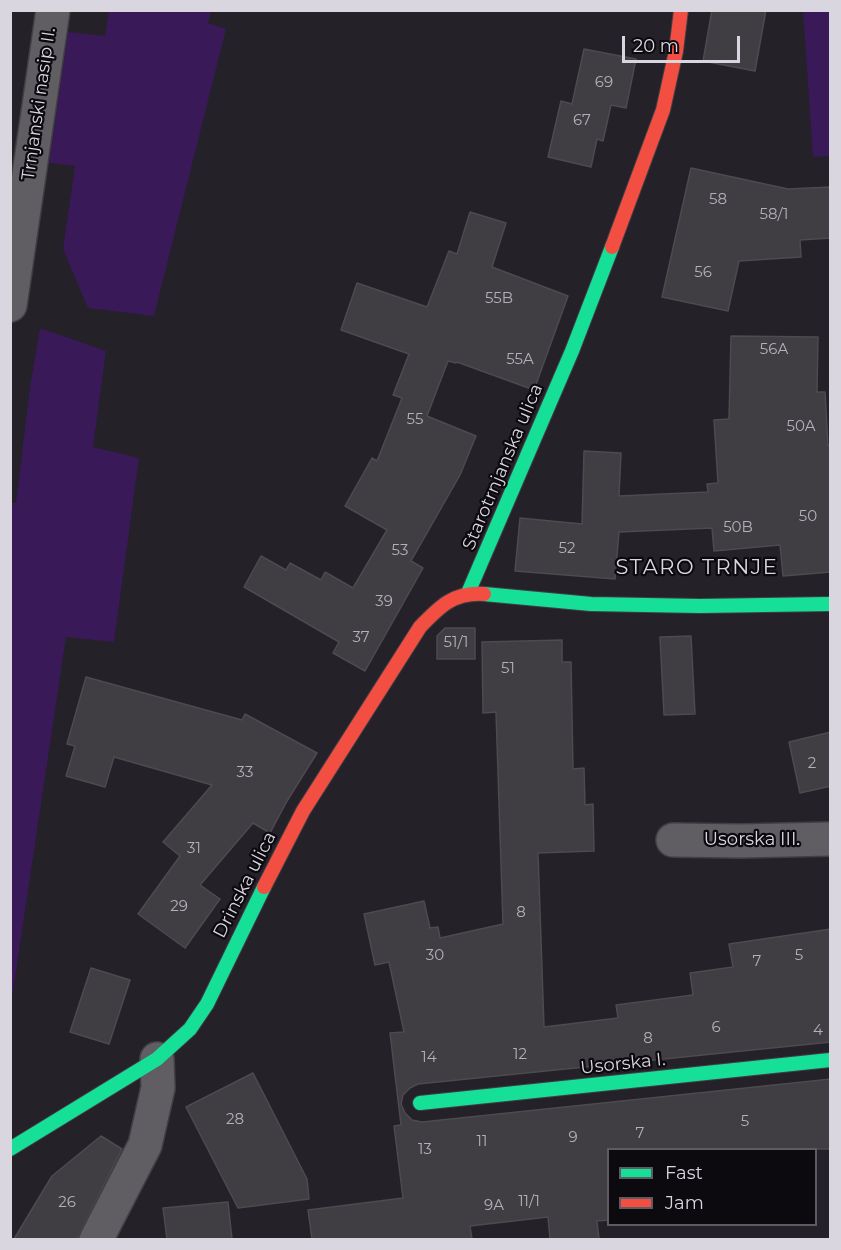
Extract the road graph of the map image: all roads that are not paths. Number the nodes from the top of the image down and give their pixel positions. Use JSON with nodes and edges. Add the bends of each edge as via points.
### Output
{"nodes":[{"id":1,"x":53,"y":10,"type":"edge"},
{"id":2,"x":681,"y":10,"type":"edge"},
{"id":3,"x":10,"y":305,"type":"edge"},
{"id":4,"x":468,"y":593,"type":"junction"},
{"id":5,"x":831,"y":604,"type":"edge"},
{"id":6,"x":831,"y":839,"type":"edge"},
{"id":7,"x":673,"y":840,"type":"dead end"},
{"id":8,"x":157,"y":1059,"type":"junction"},
{"id":9,"x":831,"y":1060,"type":"edge"},
{"id":10,"x":420,"y":1103,"type":"dead end"},
{"id":11,"x":10,"y":1149,"type":"edge"},
{"id":12,"x":96,"y":1239,"type":"edge"}],
"edges":[{"from":1,"to":3,"type":"street","name":"Trnjanski nasip II."},
{"from":2,"to":4,"type":"street","name":"Starotrnjanska ulica","via":[[663,110],[572,351]]},
{"from":4,"to":5,"type":"street","via":[[591,604]]},
{"from":4,"to":8,"type":"street","name":"Drinska ulica","via":[[451,598],[420,627],[303,811],[207,1004],[190,1029]]},
{"from":6,"to":7,"type":"street","name":"Usorska III."},
{"from":8,"to":11,"type":"street","name":"Drinska ulica"},
{"from":8,"to":12,"type":"street","via":[[158,1088],[145,1145]]},
{"from":9,"to":10,"type":"street","name":"Usorska I."}]}
